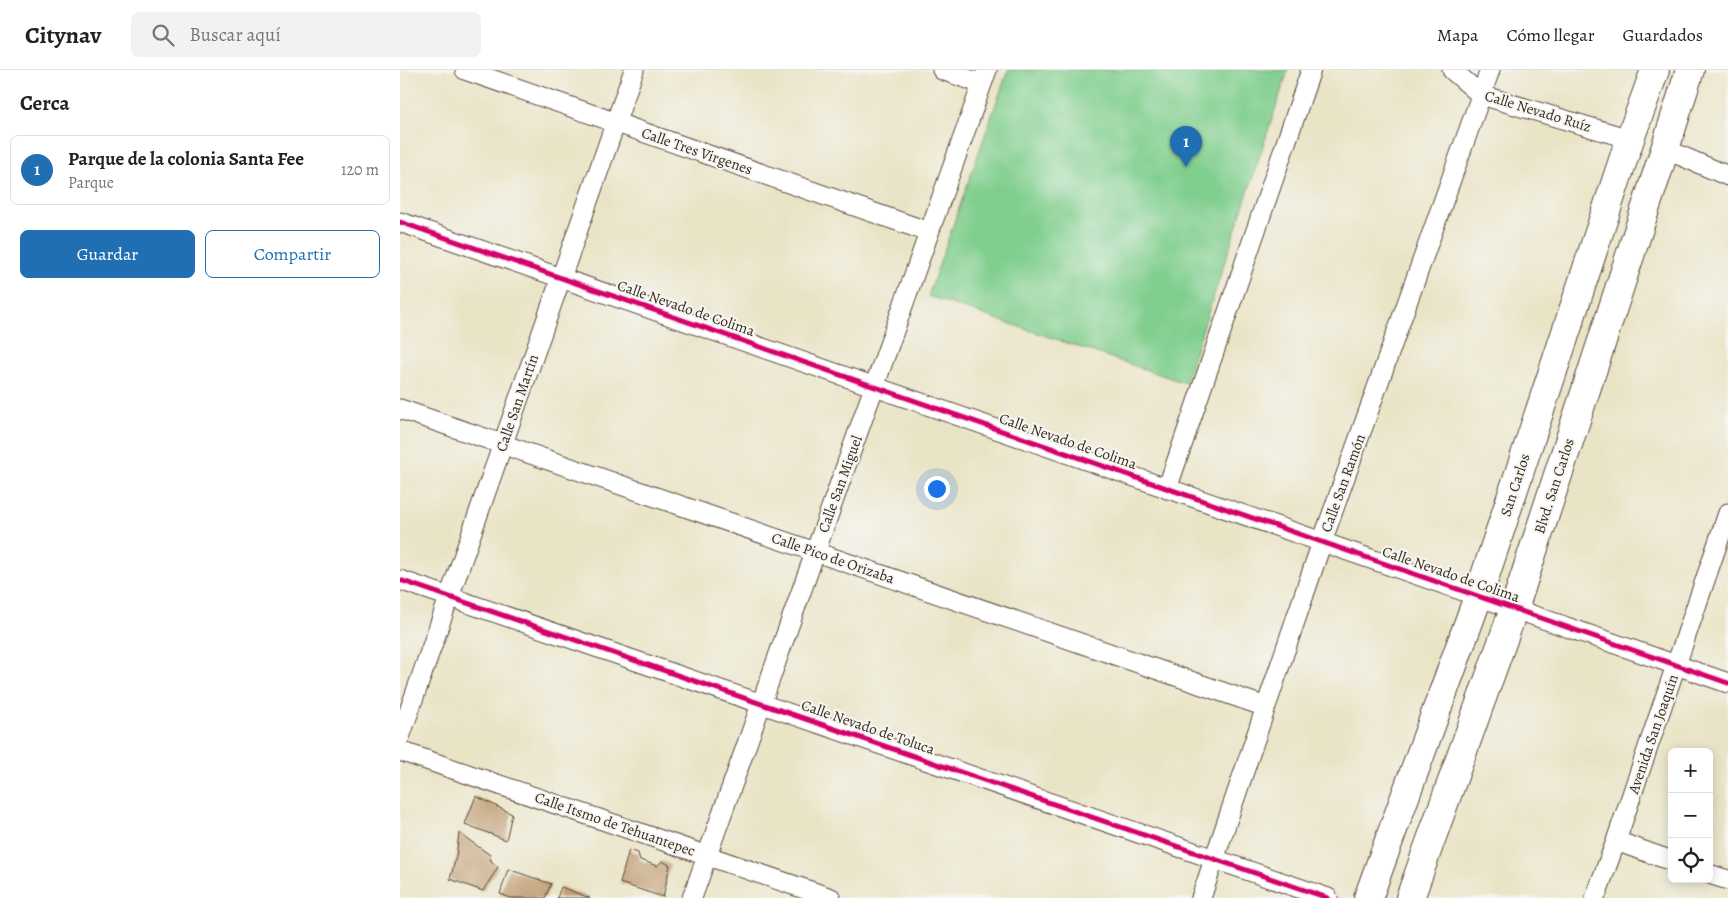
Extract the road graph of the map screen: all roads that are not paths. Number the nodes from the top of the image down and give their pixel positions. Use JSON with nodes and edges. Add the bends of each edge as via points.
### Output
{"nodes":[{"id":1,"x":465,"y":70,"type":"edge"},
{"id":2,"x":634,"y":70,"type":"edge"},
{"id":3,"x":942,"y":70,"type":"edge"},
{"id":4,"x":1311,"y":70,"type":"edge"},
{"id":5,"x":1452,"y":70,"type":"edge"},
{"id":6,"x":1490,"y":70,"type":"edge"},
{"id":7,"x":1655,"y":70,"type":"edge"},
{"id":8,"x":1690,"y":70,"type":"edge"},
{"id":9,"x":985,"y":77,"type":"edge"},
{"id":10,"x":1481,"y":96,"type":"junction"},
{"id":11,"x":615,"y":123,"type":"junction"},
{"id":12,"x":1630,"y":139,"type":"junction"},
{"id":13,"x":1665,"y":149,"type":"junction"},
{"id":14,"x":1728,"y":176,"type":"edge"},
{"id":15,"x":400,"y":222,"type":"edge"},
{"id":16,"x":930,"y":232,"type":"junction"},
{"id":17,"x":561,"y":278,"type":"junction"},
{"id":18,"x":874,"y":387,"type":"junction"},
{"id":19,"x":400,"y":409,"type":"edge"},
{"id":20,"x":503,"y":444,"type":"junction"},
{"id":21,"x":1168,"y":489,"type":"junction"},
{"id":22,"x":1728,"y":513,"type":"edge"},
{"id":23,"x":1322,"y":542,"type":"junction"},
{"id":24,"x":815,"y":552,"type":"junction"},
{"id":25,"x":400,"y":580,"type":"edge"},
{"id":26,"x":449,"y":596,"type":"junction"},
{"id":27,"x":1478,"y":596,"type":"junction"},
{"id":28,"x":1514,"y":609,"type":"junction"},
{"id":29,"x":1676,"y":665,"type":"junction"},
{"id":30,"x":1728,"y":683,"type":"edge"},
{"id":31,"x":761,"y":704,"type":"junction"},
{"id":32,"x":1266,"y":707,"type":"junction"},
{"id":33,"x":400,"y":737,"type":"edge"},
{"id":34,"x":400,"y":750,"type":"edge"},
{"id":35,"x":1616,"y":841,"type":"junction"},
{"id":36,"x":707,"y":856,"type":"junction"},
{"id":37,"x":1215,"y":859,"type":"junction"},
{"id":38,"x":1668,"y":860,"type":"edge"},
{"id":39,"x":1713,"y":875,"type":"edge"},
{"id":40,"x":1728,"y":880,"type":"edge"},
{"id":41,"x":692,"y":898,"type":"edge"},
{"id":42,"x":831,"y":898,"type":"edge"},
{"id":43,"x":1201,"y":898,"type":"edge"},
{"id":44,"x":1328,"y":898,"type":"edge"},
{"id":45,"x":1368,"y":898,"type":"edge"},
{"id":46,"x":1410,"y":898,"type":"edge"},
{"id":47,"x":1595,"y":898,"type":"edge"}],
"edges":[{"from":1,"to":11,"type":"street","name":"Calle Tres Virgenes"},
{"from":2,"to":11,"type":"street","name":"Calle San Martín"},
{"from":3,"to":9,"type":"street"},
{"from":4,"to":21,"type":"street"},
{"from":5,"to":10,"type":"street","name":"Calle Nevado Ruíz"},
{"from":6,"to":10,"type":"street","name":"Calle San Ramón"},
{"from":7,"to":12,"type":"main road","name":"San Carlos"},
{"from":8,"to":13,"type":"main road","name":"Blvd. San Carlos"},
{"from":9,"to":16,"type":"street","name":"Calle San Miguel"},
{"from":10,"to":12,"type":"street","name":"Calle Nevado Ruíz"},
{"from":10,"to":23,"type":"street","name":"Calle San Ramón"},
{"from":11,"to":16,"type":"street","name":"Calle Tres Virgenes"},
{"from":11,"to":17,"type":"street","name":"Calle San Martín"},
{"from":12,"to":27,"type":"main road","name":"San Carlos"},
{"from":13,"to":14,"type":"street"},
{"from":13,"to":28,"type":"main road","name":"Blvd. San Carlos"},
{"from":15,"to":17,"type":"street","name":"Calle Nevado de Colima"},
{"from":16,"to":18,"type":"street","name":"Calle San Miguel"},
{"from":17,"to":18,"type":"street","name":"Calle Nevado de Colima"},
{"from":17,"to":20,"type":"street","name":"Calle San Martín"},
{"from":18,"to":21,"type":"street","name":"Calle Nevado de Colima"},
{"from":18,"to":24,"type":"street","name":"Calle San Miguel"},
{"from":19,"to":20,"type":"street","name":"Calle Pico de Orizaba"},
{"from":20,"to":24,"type":"street","name":"Calle Pico de Orizaba"},
{"from":20,"to":26,"type":"street","name":"Calle San Martín"},
{"from":21,"to":23,"type":"street","name":"Calle Nevado de Colima"},
{"from":22,"to":29,"type":"street","name":"Avenida San Joaquín"},
{"from":23,"to":27,"type":"street","name":"Calle Nevado de Colima"},
{"from":23,"to":32,"type":"street","name":"Calle San Ramón"},
{"from":24,"to":31,"type":"street","name":"Calle San Miguel"},
{"from":24,"to":32,"type":"street","name":"Calle Pico de Orizaba"},
{"from":25,"to":26,"type":"street","name":"Calle Nevado de Toluca"},
{"from":26,"to":31,"type":"street","name":"Calle Nevado de Toluca"},
{"from":26,"to":33,"type":"street","name":"Calle San Martín"},
{"from":27,"to":28,"type":"street","name":"Calle Nevado de Colima"},
{"from":27,"to":45,"type":"main road","name":"San Carlos"},
{"from":28,"to":29,"type":"street","name":"Calle Nevado de Colima"},
{"from":28,"to":46,"type":"main road","name":"Blvd. San Carlos"},
{"from":29,"to":30,"type":"street","name":"Calle Nevado de Colima"},
{"from":29,"to":35,"type":"street","name":"Avenida San Joaquín"},
{"from":31,"to":36,"type":"street","name":"Calle San Miguel"},
{"from":31,"to":37,"type":"street","name":"Calle Nevado de Toluca"},
{"from":32,"to":37,"type":"street","name":"Calle San Ramón"},
{"from":34,"to":36,"type":"street","name":"Calle Itsmo de Tehuantepec"},
{"from":35,"to":38,"type":"street"},
{"from":35,"to":47,"type":"street","name":"Avenida San Joaquín"},
{"from":36,"to":41,"type":"street","name":"Calle San Miguel"},
{"from":36,"to":42,"type":"street","name":"Calle Itsmo de Tehuantepec"},
{"from":37,"to":43,"type":"street","name":"Calle San Ramón"},
{"from":37,"to":44,"type":"street","name":"Calle Nevado de Toluca"},
{"from":39,"to":40,"type":"street"}]}
